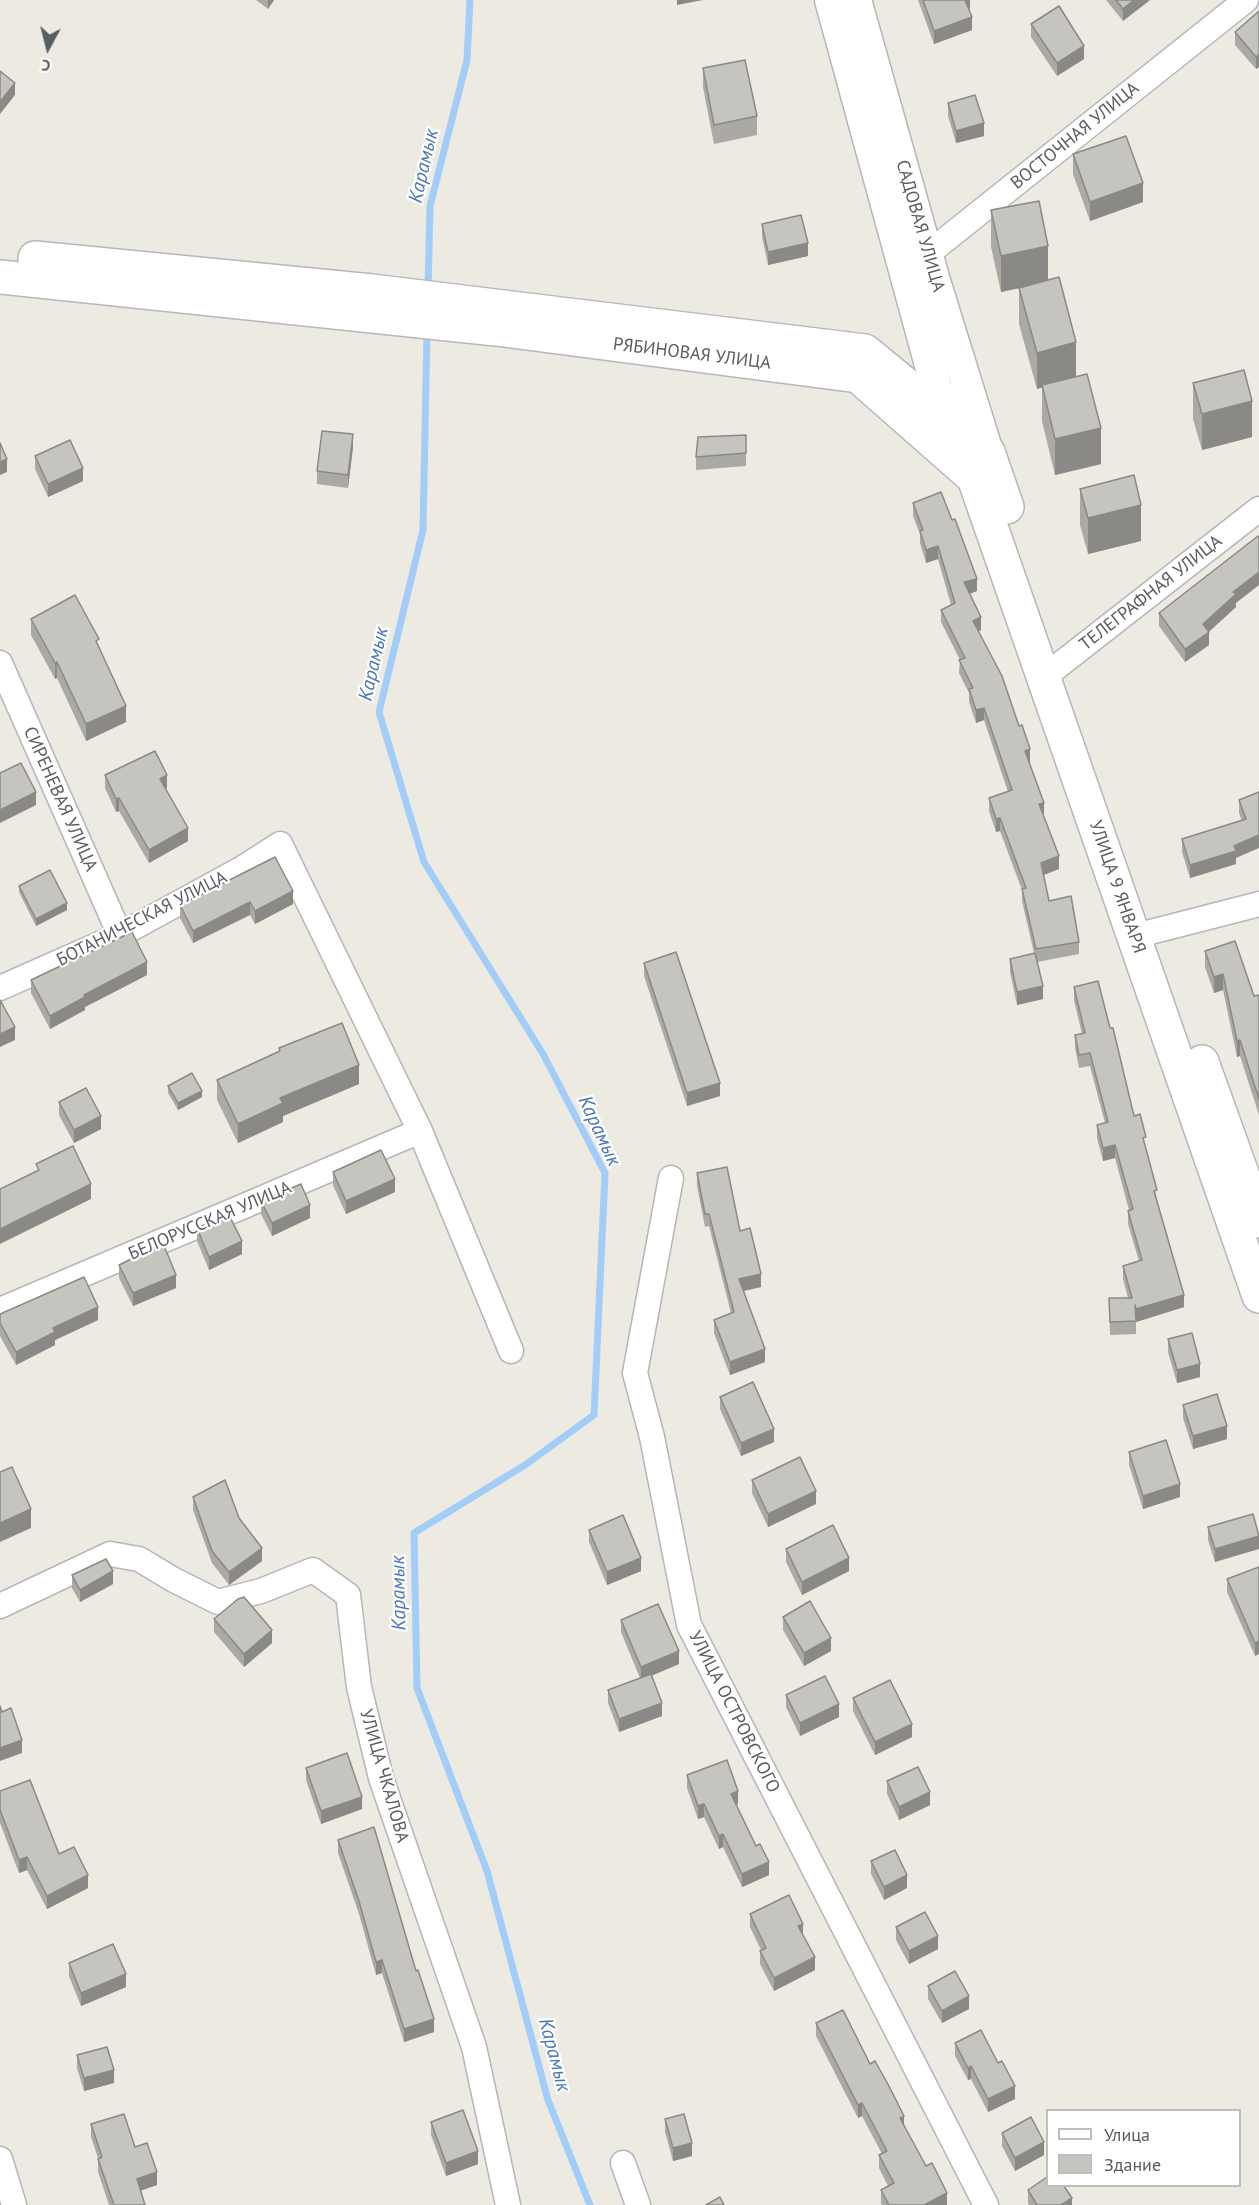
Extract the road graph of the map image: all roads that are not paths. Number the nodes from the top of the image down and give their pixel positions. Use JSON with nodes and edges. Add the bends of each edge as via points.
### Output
{"nodes":[{"id":1,"x":830,"y":0,"type":"edge"},
{"id":2,"x":856,"y":0,"type":"edge"},
{"id":3,"x":1246,"y":0,"type":"edge"},
{"id":4,"x":0,"y":254,"type":"edge"},
{"id":5,"x":916,"y":263,"type":"junction"},
{"id":6,"x":0,"y":277,"type":"edge"},
{"id":7,"x":372,"y":303,"type":"junction"},
{"id":8,"x":498,"y":318,"type":"junction"},
{"id":9,"x":951,"y":420,"type":"junction"},
{"id":10,"x":981,"y":465,"type":"junction"},
{"id":11,"x":1259,"y":509,"type":"edge"},
{"id":12,"x":0,"y":663,"type":"edge"},
{"id":13,"x":1052,"y":670,"type":"junction"},
{"id":14,"x":1259,"y":904,"type":"edge"},
{"id":15,"x":120,"y":934,"type":"junction"},
{"id":16,"x":1145,"y":934,"type":"junction"},
{"id":17,"x":0,"y":988,"type":"edge"},
{"id":18,"x":420,"y":1131,"type":"junction"},
{"id":19,"x":672,"y":1178,"type":"dead end"},
{"id":20,"x":1259,"y":1221,"type":"edge"},
{"id":21,"x":1259,"y":1296,"type":"edge"},
{"id":22,"x":0,"y":1310,"type":"edge"},
{"id":23,"x":511,"y":1352,"type":"dead end"},
{"id":24,"x":0,"y":1606,"type":"edge"},
{"id":25,"x":0,"y":2159,"type":"edge"},
{"id":26,"x":623,"y":2163,"type":"dead end"},
{"id":27,"x":14,"y":2205,"type":"edge"},
{"id":28,"x":508,"y":2205,"type":"edge"},
{"id":29,"x":638,"y":2205,"type":"edge"},
{"id":30,"x":986,"y":2205,"type":"edge"}],
"edges":[{"from":1,"to":5,"type":"street","name":"САДОВАЯ УЛИЦА"},
{"from":2,"to":5,"type":"street","name":"САДОВАЯ УЛИЦА"},
{"from":3,"to":5,"type":"street","name":"ВОСТОЧНАЯ УЛИЦА"},
{"from":4,"to":7,"type":"main road"},
{"from":5,"to":9,"type":"street","via":[[936,387]]},
{"from":5,"to":10,"type":"street","name":"САДОВАЯ УЛИЦА"},
{"from":6,"to":7,"type":"main road"},
{"from":7,"to":8,"type":"main road","name":"РЯБИНОВАЯ УЛИЦА"},
{"from":8,"to":9,"type":"main road","via":[[865,351]]},
{"from":8,"to":10,"type":"main road","name":"РЯБИНОВАЯ УЛИЦА","via":[[858,376]]},
{"from":9,"to":10,"type":"main road"},
{"from":10,"to":13,"type":"main road","name":"УЛИЦА 9 ЯНВАРЯ"},
{"from":11,"to":13,"type":"street","name":"ТЕЛЕГРАФНАЯ УЛИЦА"},
{"from":12,"to":15,"type":"street","name":"СИРЕНЕВАЯ УЛИЦА"},
{"from":13,"to":16,"type":"main road","name":"УЛИЦА 9 ЯНВАРЯ"},
{"from":14,"to":16,"type":"street"},
{"from":15,"to":17,"type":"street","name":"БОТАНИЧЕСКАЯ УЛИЦА"},
{"from":15,"to":18,"type":"street","name":"БОТАНИЧЕСКАЯ УЛИЦА","via":[[280,844]]},
{"from":16,"to":20,"type":"main road","name":"УЛИЦА 9 ЯНВАРЯ"},
{"from":16,"to":21,"type":"main road","name":"УЛИЦА 9 ЯНВАРЯ"},
{"from":18,"to":22,"type":"street","name":"БЕЛОРУССКАЯ УЛИЦА"},
{"from":18,"to":23,"type":"street"},
{"from":19,"to":30,"type":"street","name":"УЛИЦА ОСТРОВСКОГО","via":[[635,1373],[652,1437],[689,1625]]},
{"from":24,"to":28,"type":"street","name":"УЛИЦА ЧКАЛОВА","via":[[110,1554],[139,1559],[218,1602],[261,1591],[313,1570],[348,1595],[359,1687],[381,1778],[474,2047]]},
{"from":25,"to":27,"type":"street"},
{"from":26,"to":29,"type":"street"}]}
